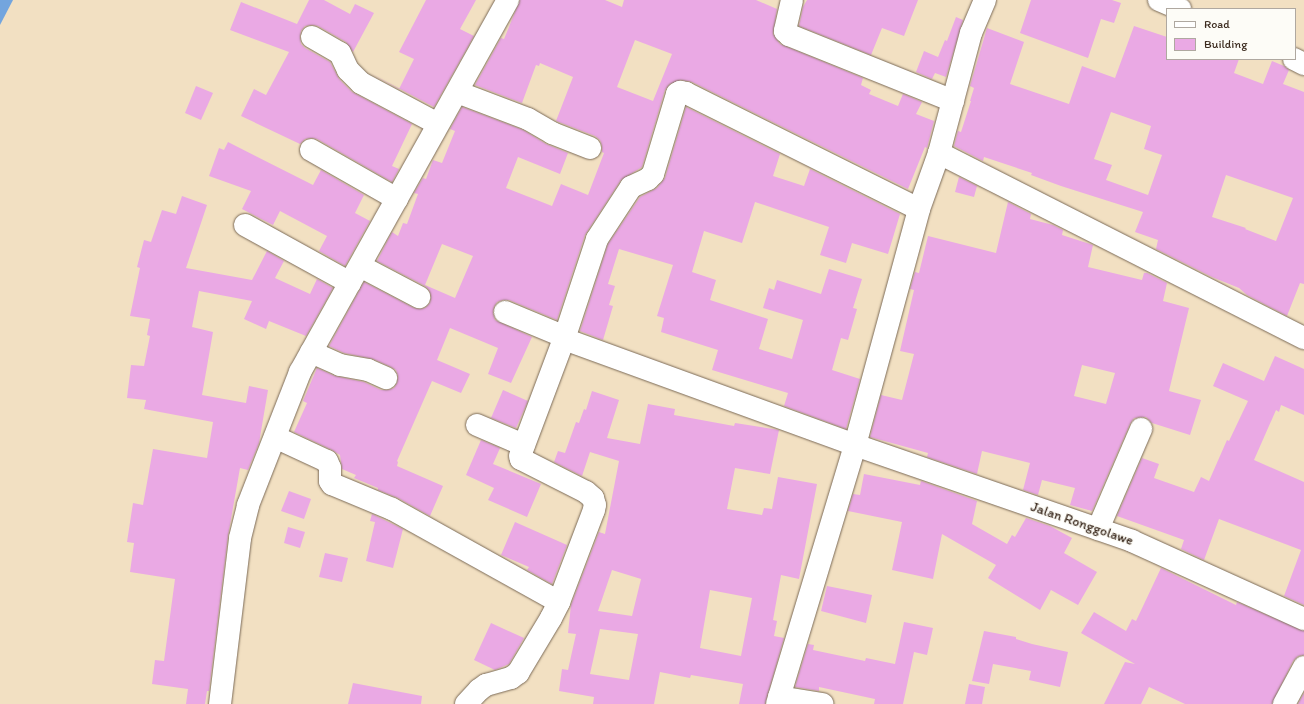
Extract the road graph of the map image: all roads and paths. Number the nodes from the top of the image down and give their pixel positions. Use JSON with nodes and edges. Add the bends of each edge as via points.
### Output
{"nodes":[{"id":1,"x":508,"y":0,"type":"edge"},
{"id":2,"x":792,"y":0,"type":"edge"},
{"id":3,"x":985,"y":0,"type":"edge"},
{"id":4,"x":1159,"y":0,"type":"edge"},
{"id":5,"x":1178,"y":8,"type":"edge"},
{"id":6,"x":312,"y":37,"type":"dead end"},
{"id":7,"x":457,"y":92,"type":"junction"},
{"id":8,"x":952,"y":101,"type":"junction"},
{"id":9,"x":438,"y":124,"type":"junction"},
{"id":10,"x":590,"y":148,"type":"dead end"},
{"id":11,"x":311,"y":150,"type":"dead end"},
{"id":12,"x":939,"y":153,"type":"junction"},
{"id":13,"x":397,"y":199,"type":"junction"},
{"id":14,"x":919,"y":209,"type":"junction"},
{"id":15,"x":245,"y":226,"type":"dead end"},
{"id":16,"x":355,"y":274,"type":"junction"},
{"id":17,"x":419,"y":297,"type":"dead end"},
{"id":18,"x":505,"y":312,"type":"dead end"},
{"id":19,"x":565,"y":338,"type":"junction"},
{"id":20,"x":1304,"y":338,"type":"edge"},
{"id":21,"x":311,"y":352,"type":"junction"},
{"id":22,"x":386,"y":378,"type":"dead end"},
{"id":23,"x":477,"y":425,"type":"dead end"},
{"id":24,"x":1141,"y":429,"type":"dead end"},
{"id":25,"x":275,"y":437,"type":"junction"},
{"id":26,"x":524,"y":445,"type":"junction"},
{"id":27,"x":854,"y":445,"type":"junction"},
{"id":28,"x":1098,"y":529,"type":"junction"},
{"id":29,"x":559,"y":602,"type":"junction"},
{"id":30,"x":1304,"y":619,"type":"edge"},
{"id":31,"x":1304,"y":668,"type":"edge"},
{"id":32,"x":778,"y":700,"type":"edge"},
{"id":33,"x":220,"y":704,"type":"edge"},
{"id":34,"x":466,"y":704,"type":"edge"},
{"id":35,"x":822,"y":704,"type":"edge"},
{"id":36,"x":1284,"y":704,"type":"edge"}],
"edges":[{"from":1,"to":7,"type":"street"},
{"from":2,"to":8,"type":"street","via":[[785,31],[789,35]]},
{"from":3,"to":8,"type":"street","via":[[971,33]]},
{"from":4,"to":5,"type":"street"},
{"from":6,"to":9,"type":"street","via":[[340,53],[348,70],[361,83]]},
{"from":7,"to":9,"type":"street"},
{"from":7,"to":10,"type":"street","via":[[528,119],[552,133]]},
{"from":8,"to":12,"type":"street"},
{"from":9,"to":13,"type":"street"},
{"from":11,"to":13,"type":"street"},
{"from":12,"to":14,"type":"street"},
{"from":12,"to":20,"type":"street"},
{"from":13,"to":16,"type":"street"},
{"from":14,"to":19,"type":"street","via":[[680,92],[677,94],[652,174],[648,179],[631,187],[597,239]]},
{"from":14,"to":27,"type":"street"},
{"from":15,"to":16,"type":"street"},
{"from":16,"to":17,"type":"street"},
{"from":16,"to":21,"type":"street"},
{"from":18,"to":19,"type":"street","name":"Jalan Ronggolawe"},
{"from":19,"to":26,"type":"street"},
{"from":19,"to":27,"type":"street","name":"Jalan Ronggolawe"},
{"from":21,"to":22,"type":"street","via":[[340,365],[368,370]]},
{"from":21,"to":25,"type":"street","via":[[300,372]]},
{"from":23,"to":26,"type":"street"},
{"from":24,"to":28,"type":"street"},
{"from":25,"to":29,"type":"street","via":[[327,462],[332,484],[392,509]]},
{"from":25,"to":33,"type":"street","via":[[248,505],[240,538]]},
{"from":26,"to":29,"type":"street","via":[[521,460],[586,492],[593,498],[595,505]]},
{"from":27,"to":28,"type":"street","name":"Jalan Ronggolawe"},
{"from":27,"to":32,"type":"street"},
{"from":28,"to":30,"type":"street","name":"Jalan Ronggolawe","via":[[1132,541]]},
{"from":29,"to":34,"type":"street","via":[[518,673],[507,680],[486,685]]},
{"from":31,"to":36,"type":"street"},
{"from":32,"to":35,"type":"street"}]}
